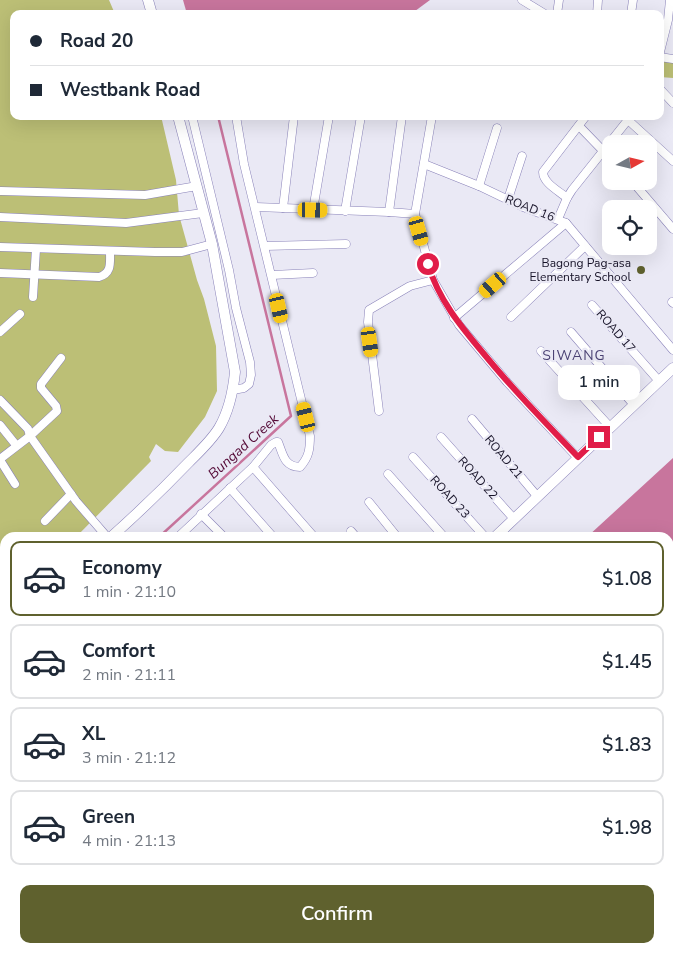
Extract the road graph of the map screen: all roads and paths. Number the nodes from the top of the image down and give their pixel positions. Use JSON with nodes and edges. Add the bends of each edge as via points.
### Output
{"nodes":[{"id":1,"x":522,"y":0,"type":"edge"},
{"id":2,"x":670,"y":0,"type":"edge"},
{"id":3,"x":538,"y":10,"type":"edge"},
{"id":4,"x":670,"y":20,"type":"edge"},
{"id":5,"x":664,"y":39,"type":"edge"},
{"id":6,"x":664,"y":93,"type":"edge"},
{"id":7,"x":673,"y":103,"type":"edge"},
{"id":8,"x":179,"y":120,"type":"edge"},
{"id":9,"x":193,"y":120,"type":"edge"},
{"id":10,"x":237,"y":120,"type":"edge"},
{"id":11,"x":294,"y":120,"type":"edge"},
{"id":12,"x":328,"y":120,"type":"edge"},
{"id":13,"x":360,"y":120,"type":"edge"},
{"id":14,"x":401,"y":120,"type":"edge"},
{"id":15,"x":431,"y":120,"type":"edge"},
{"id":16,"x":583,"y":120,"type":"edge"},
{"id":17,"x":627,"y":120,"type":"edge"},
{"id":18,"x":631,"y":120,"type":"edge"},
{"id":19,"x":579,"y":126,"type":"junction"},
{"id":20,"x":497,"y":128,"type":"dead end"},
{"id":21,"x":615,"y":135,"type":"edge"},
{"id":22,"x":602,"y":149,"type":"edge"},
{"id":23,"x":602,"y":151,"type":"edge"},
{"id":24,"x":522,"y":156,"type":"dead end"},
{"id":25,"x":673,"y":162,"type":"edge"},
{"id":26,"x":424,"y":164,"type":"junction"},
{"id":27,"x":197,"y":186,"type":"junction"},
{"id":28,"x":479,"y":186,"type":"junction"},
{"id":29,"x":1,"y":190,"type":"edge"},
{"id":30,"x":640,"y":190,"type":"edge"},
{"id":31,"x":567,"y":198,"type":"junction"},
{"id":32,"x":508,"y":199,"type":"junction"},
{"id":33,"x":256,"y":207,"type":"junction"},
{"id":34,"x":283,"y":208,"type":"junction"},
{"id":35,"x":313,"y":210,"type":"junction"},
{"id":36,"x":345,"y":211,"type":"junction"},
{"id":37,"x":389,"y":212,"type":"junction"},
{"id":38,"x":204,"y":213,"type":"junction"},
{"id":39,"x":415,"y":214,"type":"junction"},
{"id":40,"x":0,"y":217,"type":"edge"},
{"id":41,"x":558,"y":219,"type":"junction"},
{"id":42,"x":566,"y":223,"type":"junction"},
{"id":43,"x":673,"y":229,"type":"edge"},
{"id":44,"x":212,"y":244,"type":"junction"},
{"id":45,"x":346,"y":244,"type":"dead end"},
{"id":46,"x":265,"y":246,"type":"junction"},
{"id":47,"x":586,"y":246,"type":"junction"},
{"id":48,"x":0,"y":247,"type":"edge"},
{"id":49,"x":36,"y":249,"type":"junction"},
{"id":50,"x":110,"y":251,"type":"junction"},
{"id":51,"x":0,"y":273,"type":"edge"},
{"id":52,"x":313,"y":273,"type":"dead end"},
{"id":53,"x":34,"y":275,"type":"junction"},
{"id":54,"x":272,"y":275,"type":"junction"},
{"id":55,"x":433,"y":280,"type":"junction"},
{"id":56,"x":32,"y":298,"type":"dead end"},
{"id":57,"x":592,"y":305,"type":"dead end"},
{"id":58,"x":20,"y":314,"type":"dead end"},
{"id":59,"x":454,"y":318,"type":"junction"},
{"id":60,"x":511,"y":318,"type":"dead end"},
{"id":61,"x":0,"y":332,"type":"edge"},
{"id":62,"x":571,"y":332,"type":"dead end"},
{"id":63,"x":673,"y":350,"type":"edge"},
{"id":64,"x":541,"y":351,"type":"dead end"},
{"id":65,"x":61,"y":358,"type":"dead end"},
{"id":66,"x":673,"y":368,"type":"edge"},
{"id":67,"x":659,"y":381,"type":"junction"},
{"id":68,"x":234,"y":390,"type":"junction"},
{"id":69,"x":0,"y":400,"type":"edge"},
{"id":70,"x":634,"y":405,"type":"junction"},
{"id":71,"x":378,"y":411,"type":"dead end"},
{"id":72,"x":472,"y":419,"type":"dead end"},
{"id":73,"x":0,"y":425,"type":"edge"},
{"id":74,"x":610,"y":427,"type":"junction"},
{"id":75,"x":30,"y":436,"type":"junction"},
{"id":76,"x":441,"y":437,"type":"dead end"},
{"id":77,"x":16,"y":445,"type":"junction"},
{"id":78,"x":413,"y":457,"type":"dead end"},
{"id":79,"x":578,"y":457,"type":"junction"},
{"id":80,"x":0,"y":460,"type":"edge"},
{"id":81,"x":253,"y":467,"type":"junction"},
{"id":82,"x":388,"y":474,"type":"dead end"},
{"id":83,"x":15,"y":484,"type":"dead end"},
{"id":84,"x":230,"y":488,"type":"junction"},
{"id":85,"x":71,"y":494,"type":"junction"},
{"id":86,"x":537,"y":496,"type":"junction"},
{"id":87,"x":370,"y":502,"type":"dead end"},
{"id":88,"x":201,"y":514,"type":"junction"},
{"id":89,"x":514,"y":519,"type":"junction"},
{"id":90,"x":45,"y":521,"type":"dead end"},
{"id":91,"x":103,"y":532,"type":"edge"},
{"id":92,"x":115,"y":532,"type":"edge"},
{"id":93,"x":183,"y":532,"type":"edge"},
{"id":94,"x":219,"y":532,"type":"edge"},
{"id":95,"x":269,"y":532,"type":"edge"},
{"id":96,"x":310,"y":532,"type":"edge"},
{"id":97,"x":393,"y":532,"type":"edge"},
{"id":98,"x":440,"y":532,"type":"edge"},
{"id":99,"x":481,"y":532,"type":"edge"},
{"id":100,"x":500,"y":532,"type":"edge"}],
"edges":[{"from":1,"to":3,"type":"street"},
{"from":2,"to":4,"type":"street"},
{"from":4,"to":5,"type":"street"},
{"from":6,"to":7,"type":"street"},
{"from":8,"to":27,"type":"street"},
{"from":9,"to":68,"type":"street","via":[[250,362],[249,384]]},
{"from":10,"to":33,"type":"street"},
{"from":11,"to":34,"type":"street"},
{"from":12,"to":35,"type":"street"},
{"from":13,"to":36,"type":"street"},
{"from":14,"to":37,"type":"street"},
{"from":15,"to":26,"type":"street"},
{"from":16,"to":19,"type":"street"},
{"from":17,"to":21,"type":"street"},
{"from":18,"to":25,"type":"street"},
{"from":19,"to":22,"type":"street"},
{"from":19,"to":31,"type":"street","via":[[542,175]]},
{"from":20,"to":28,"type":"street"},
{"from":23,"to":31,"type":"street"},
{"from":24,"to":32,"type":"street"},
{"from":26,"to":28,"type":"street","name":"ROAD 16"},
{"from":26,"to":39,"type":"street"},
{"from":27,"to":29,"type":"street","via":[[146,195]]},
{"from":27,"to":38,"type":"street"},
{"from":28,"to":32,"type":"street","name":"ROAD 16"},
{"from":30,"to":43,"type":"street"},
{"from":31,"to":41,"type":"street"},
{"from":32,"to":41,"type":"street","name":"ROAD 16"},
{"from":33,"to":34,"type":"street"},
{"from":33,"to":46,"type":"street"},
{"from":34,"to":35,"type":"street"},
{"from":35,"to":36,"type":"street"},
{"from":36,"to":37,"type":"street"},
{"from":37,"to":39,"type":"street"},
{"from":38,"to":40,"type":"street","via":[[126,224]]},
{"from":38,"to":44,"type":"street"},
{"from":39,"to":55,"type":"street"},
{"from":41,"to":42,"type":"street","name":"ROAD 16"},
{"from":42,"to":47,"type":"street","name":"ROAD 16"},
{"from":42,"to":59,"type":"street"},
{"from":44,"to":50,"type":"street","via":[[182,252]]},
{"from":44,"to":68,"type":"street","via":[[235,372]]},
{"from":45,"to":46,"type":"street"},
{"from":46,"to":54,"type":"street"},
{"from":47,"to":60,"type":"street"},
{"from":47,"to":63,"type":"street","name":"ROAD 16"},
{"from":48,"to":49,"type":"street"},
{"from":49,"to":50,"type":"street"},
{"from":49,"to":53,"type":"street"},
{"from":50,"to":53,"type":"street","via":[[110,268],[99,277]]},
{"from":51,"to":53,"type":"street"},
{"from":52,"to":54,"type":"street"},
{"from":53,"to":56,"type":"street"},
{"from":54,"to":81,"type":"street","via":[[310,436],[310,449],[300,467],[295,467],[285,460],[276,442]]},
{"from":55,"to":59,"type":"street"},
{"from":55,"to":71,"type":"street","via":[[410,286],[369,310]]},
{"from":57,"to":67,"type":"street","name":"ROAD 17"},
{"from":58,"to":61,"type":"street"},
{"from":59,"to":79,"type":"street","via":[[507,382]]},
{"from":62,"to":70,"type":"street"},
{"from":64,"to":74,"type":"street"},
{"from":65,"to":75,"type":"street","via":[[41,384],[57,411]]},
{"from":66,"to":67,"type":"street"},
{"from":67,"to":70,"type":"street"},
{"from":68,"to":92,"type":"street","via":[[219,427],[208,442]]},
{"from":69,"to":75,"type":"street"},
{"from":70,"to":74,"type":"street"},
{"from":72,"to":86,"type":"street","name":"ROAD 21"},
{"from":73,"to":77,"type":"street"},
{"from":74,"to":79,"type":"street"},
{"from":75,"to":77,"type":"street"},
{"from":75,"to":85,"type":"street"},
{"from":76,"to":89,"type":"street","name":"ROAD 22"},
{"from":77,"to":80,"type":"street"},
{"from":78,"to":99,"type":"street","name":"ROAD 23"},
{"from":79,"to":86,"type":"street"},
{"from":80,"to":83,"type":"street"},
{"from":81,"to":84,"type":"street"},
{"from":81,"to":96,"type":"street"},
{"from":82,"to":98,"type":"street"},
{"from":84,"to":88,"type":"street"},
{"from":84,"to":95,"type":"street"},
{"from":85,"to":90,"type":"street"},
{"from":85,"to":91,"type":"street"},
{"from":86,"to":89,"type":"street"},
{"from":87,"to":97,"type":"street"},
{"from":88,"to":93,"type":"street"},
{"from":88,"to":94,"type":"street"},
{"from":89,"to":100,"type":"street"}]}
